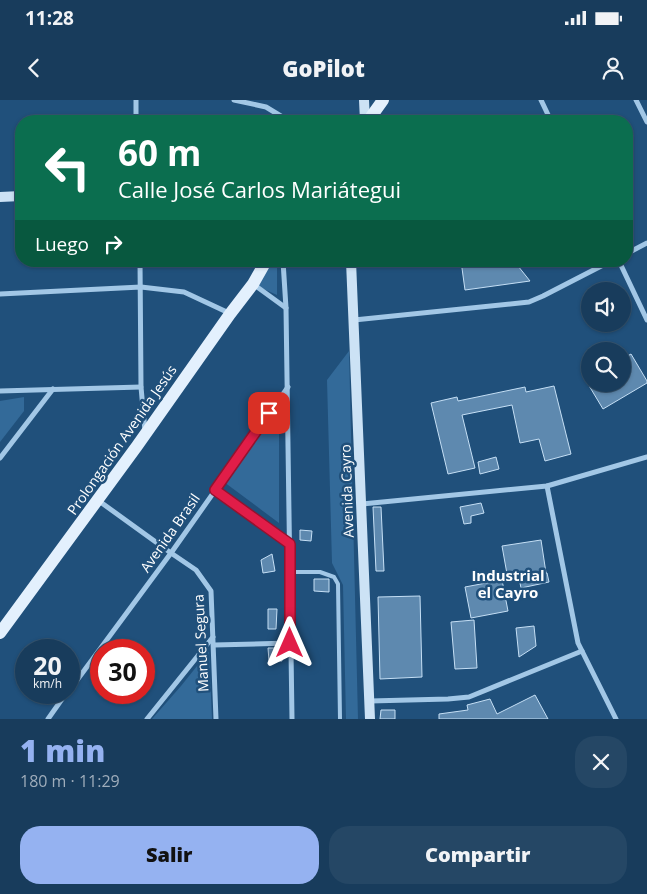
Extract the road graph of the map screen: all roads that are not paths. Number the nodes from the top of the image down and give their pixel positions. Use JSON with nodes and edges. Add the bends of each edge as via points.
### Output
{"nodes":[{"id":1,"x":136,"y":100,"type":"edge"},
{"id":2,"x":234,"y":100,"type":"edge"},
{"id":3,"x":265,"y":100,"type":"edge"},
{"id":4,"x":364,"y":100,"type":"edge"},
{"id":5,"x":383,"y":100,"type":"edge"},
{"id":6,"x":540,"y":100,"type":"edge"},
{"id":7,"x":636,"y":100,"type":"edge"},
{"id":8,"x":266,"y":107,"type":"junction"},
{"id":9,"x":136,"y":115,"type":"edge"},
{"id":10,"x":279,"y":115,"type":"edge"},
{"id":11,"x":365,"y":115,"type":"edge"},
{"id":12,"x":371,"y":115,"type":"edge"},
{"id":13,"x":548,"y":115,"type":"edge"},
{"id":14,"x":647,"y":122,"type":"edge"},
{"id":15,"x":15,"y":196,"type":"edge"},
{"id":16,"x":0,"y":197,"type":"edge"},
{"id":17,"x":647,"y":242,"type":"edge"},
{"id":18,"x":633,"y":250,"type":"edge"},
{"id":19,"x":140,"y":267,"type":"edge"},
{"id":20,"x":263,"y":267,"type":"edge"},
{"id":21,"x":283,"y":267,"type":"edge"},
{"id":22,"x":351,"y":267,"type":"edge"},
{"id":23,"x":599,"y":267,"type":"edge"},
{"id":24,"x":622,"y":267,"type":"edge"},
{"id":25,"x":253,"y":284,"type":"junction"},
{"id":26,"x":141,"y":286,"type":"junction"},
{"id":27,"x":0,"y":294,"type":"edge"},
{"id":28,"x":286,"y":308,"type":"junction"},
{"id":29,"x":230,"y":314,"type":"junction"},
{"id":30,"x":353,"y":320,"type":"junction"},
{"id":31,"x":647,"y":320,"type":"edge"},
{"id":32,"x":141,"y":387,"type":"junction"},
{"id":33,"x":288,"y":387,"type":"junction"},
{"id":34,"x":54,"y":389,"type":"junction"},
{"id":35,"x":0,"y":391,"type":"edge"},
{"id":36,"x":146,"y":434,"type":"junction"},
{"id":37,"x":647,"y":457,"type":"edge"},
{"id":38,"x":0,"y":458,"type":"edge"},
{"id":39,"x":547,"y":486,"type":"junction"},
{"id":40,"x":215,"y":490,"type":"junction"},
{"id":41,"x":98,"y":500,"type":"junction"},
{"id":42,"x":361,"y":504,"type":"junction"},
{"id":43,"x":290,"y":544,"type":"junction"},
{"id":44,"x":171,"y":553,"type":"junction"},
{"id":45,"x":291,"y":572,"type":"junction"},
{"id":46,"x":0,"y":633,"type":"edge"},
{"id":47,"x":213,"y":637,"type":"junction"},
{"id":48,"x":290,"y":643,"type":"junction"},
{"id":49,"x":214,"y":645,"type":"junction"},
{"id":50,"x":582,"y":651,"type":"junction"},
{"id":51,"x":80,"y":676,"type":"edge"},
{"id":52,"x":370,"y":701,"type":"junction"},
{"id":53,"x":59,"y":704,"type":"edge"},
{"id":54,"x":48,"y":719,"type":"edge"},
{"id":55,"x":147,"y":719,"type":"edge"},
{"id":56,"x":216,"y":719,"type":"edge"},
{"id":57,"x":292,"y":719,"type":"edge"},
{"id":58,"x":340,"y":719,"type":"edge"},
{"id":59,"x":370,"y":719,"type":"edge"},
{"id":60,"x":616,"y":719,"type":"edge"}],
"edges":[{"from":1,"to":9,"type":"street"},
{"from":2,"to":8,"type":"street"},
{"from":3,"to":8,"type":"street"},
{"from":4,"to":11,"type":"main road"},
{"from":5,"to":12,"type":"main road"},
{"from":6,"to":13,"type":"street"},
{"from":7,"to":14,"type":"street"},
{"from":8,"to":10,"type":"street"},
{"from":15,"to":16,"type":"main road"},
{"from":17,"to":18,"type":"street"},
{"from":19,"to":26,"type":"street"},
{"from":20,"to":25,"type":"main road","name":"Prolongación Avenida Jesús"},
{"from":21,"to":28,"type":"street"},
{"from":22,"to":30,"type":"main road","name":"Avenida Cayro"},
{"from":23,"to":30,"type":"street","via":[[528,302]]},
{"from":24,"to":31,"type":"street"},
{"from":25,"to":28,"type":"street"},
{"from":25,"to":29,"type":"main road","name":"Prolongación Avenida Jesús"},
{"from":26,"to":27,"type":"street"},
{"from":26,"to":29,"type":"street","via":[[184,292]]},
{"from":26,"to":32,"type":"street"},
{"from":28,"to":33,"type":"street"},
{"from":29,"to":36,"type":"main road","name":"Prolongación Avenida Jesús"},
{"from":30,"to":42,"type":"main road","name":"Avenida Cayro"},
{"from":32,"to":34,"type":"street"},
{"from":32,"to":36,"type":"street"},
{"from":33,"to":40,"type":"street","name":"Avenida Brasil"},
{"from":33,"to":43,"type":"street"},
{"from":34,"to":35,"type":"street"},
{"from":34,"to":38,"type":"street"},
{"from":36,"to":41,"type":"main road","name":"Prolongación Avenida Jesús"},
{"from":37,"to":39,"type":"street"},
{"from":39,"to":42,"type":"street"},
{"from":39,"to":50,"type":"street"},
{"from":40,"to":43,"type":"street"},
{"from":40,"to":44,"type":"street","name":"Avenida Brasil"},
{"from":41,"to":44,"type":"street","name":"Manuel Segura"},
{"from":41,"to":46,"type":"main road","name":"Prolongación Avenida Jesús"},
{"from":42,"to":52,"type":"main road","name":"Avenida Cayro"},
{"from":43,"to":45,"type":"street"},
{"from":44,"to":47,"type":"street","name":"Manuel Segura","via":[[196,570],[211,591]]},
{"from":44,"to":51,"type":"street","name":"Avenida Brasil"},
{"from":45,"to":48,"type":"street"},
{"from":45,"to":58,"type":"lane","via":[[320,572],[334,577],[338,584]]},
{"from":47,"to":49,"type":"street","name":"Manuel Segura"},
{"from":47,"to":55,"type":"street"},
{"from":48,"to":49,"type":"street"},
{"from":48,"to":57,"type":"street"},
{"from":49,"to":56,"type":"street","name":"Manuel Segura"},
{"from":50,"to":52,"type":"street","via":[[469,697]]},
{"from":50,"to":60,"type":"street"},
{"from":52,"to":59,"type":"main road","name":"Avenida Cayro"},
{"from":53,"to":54,"type":"street","name":"Avenida Brasil"}]}
